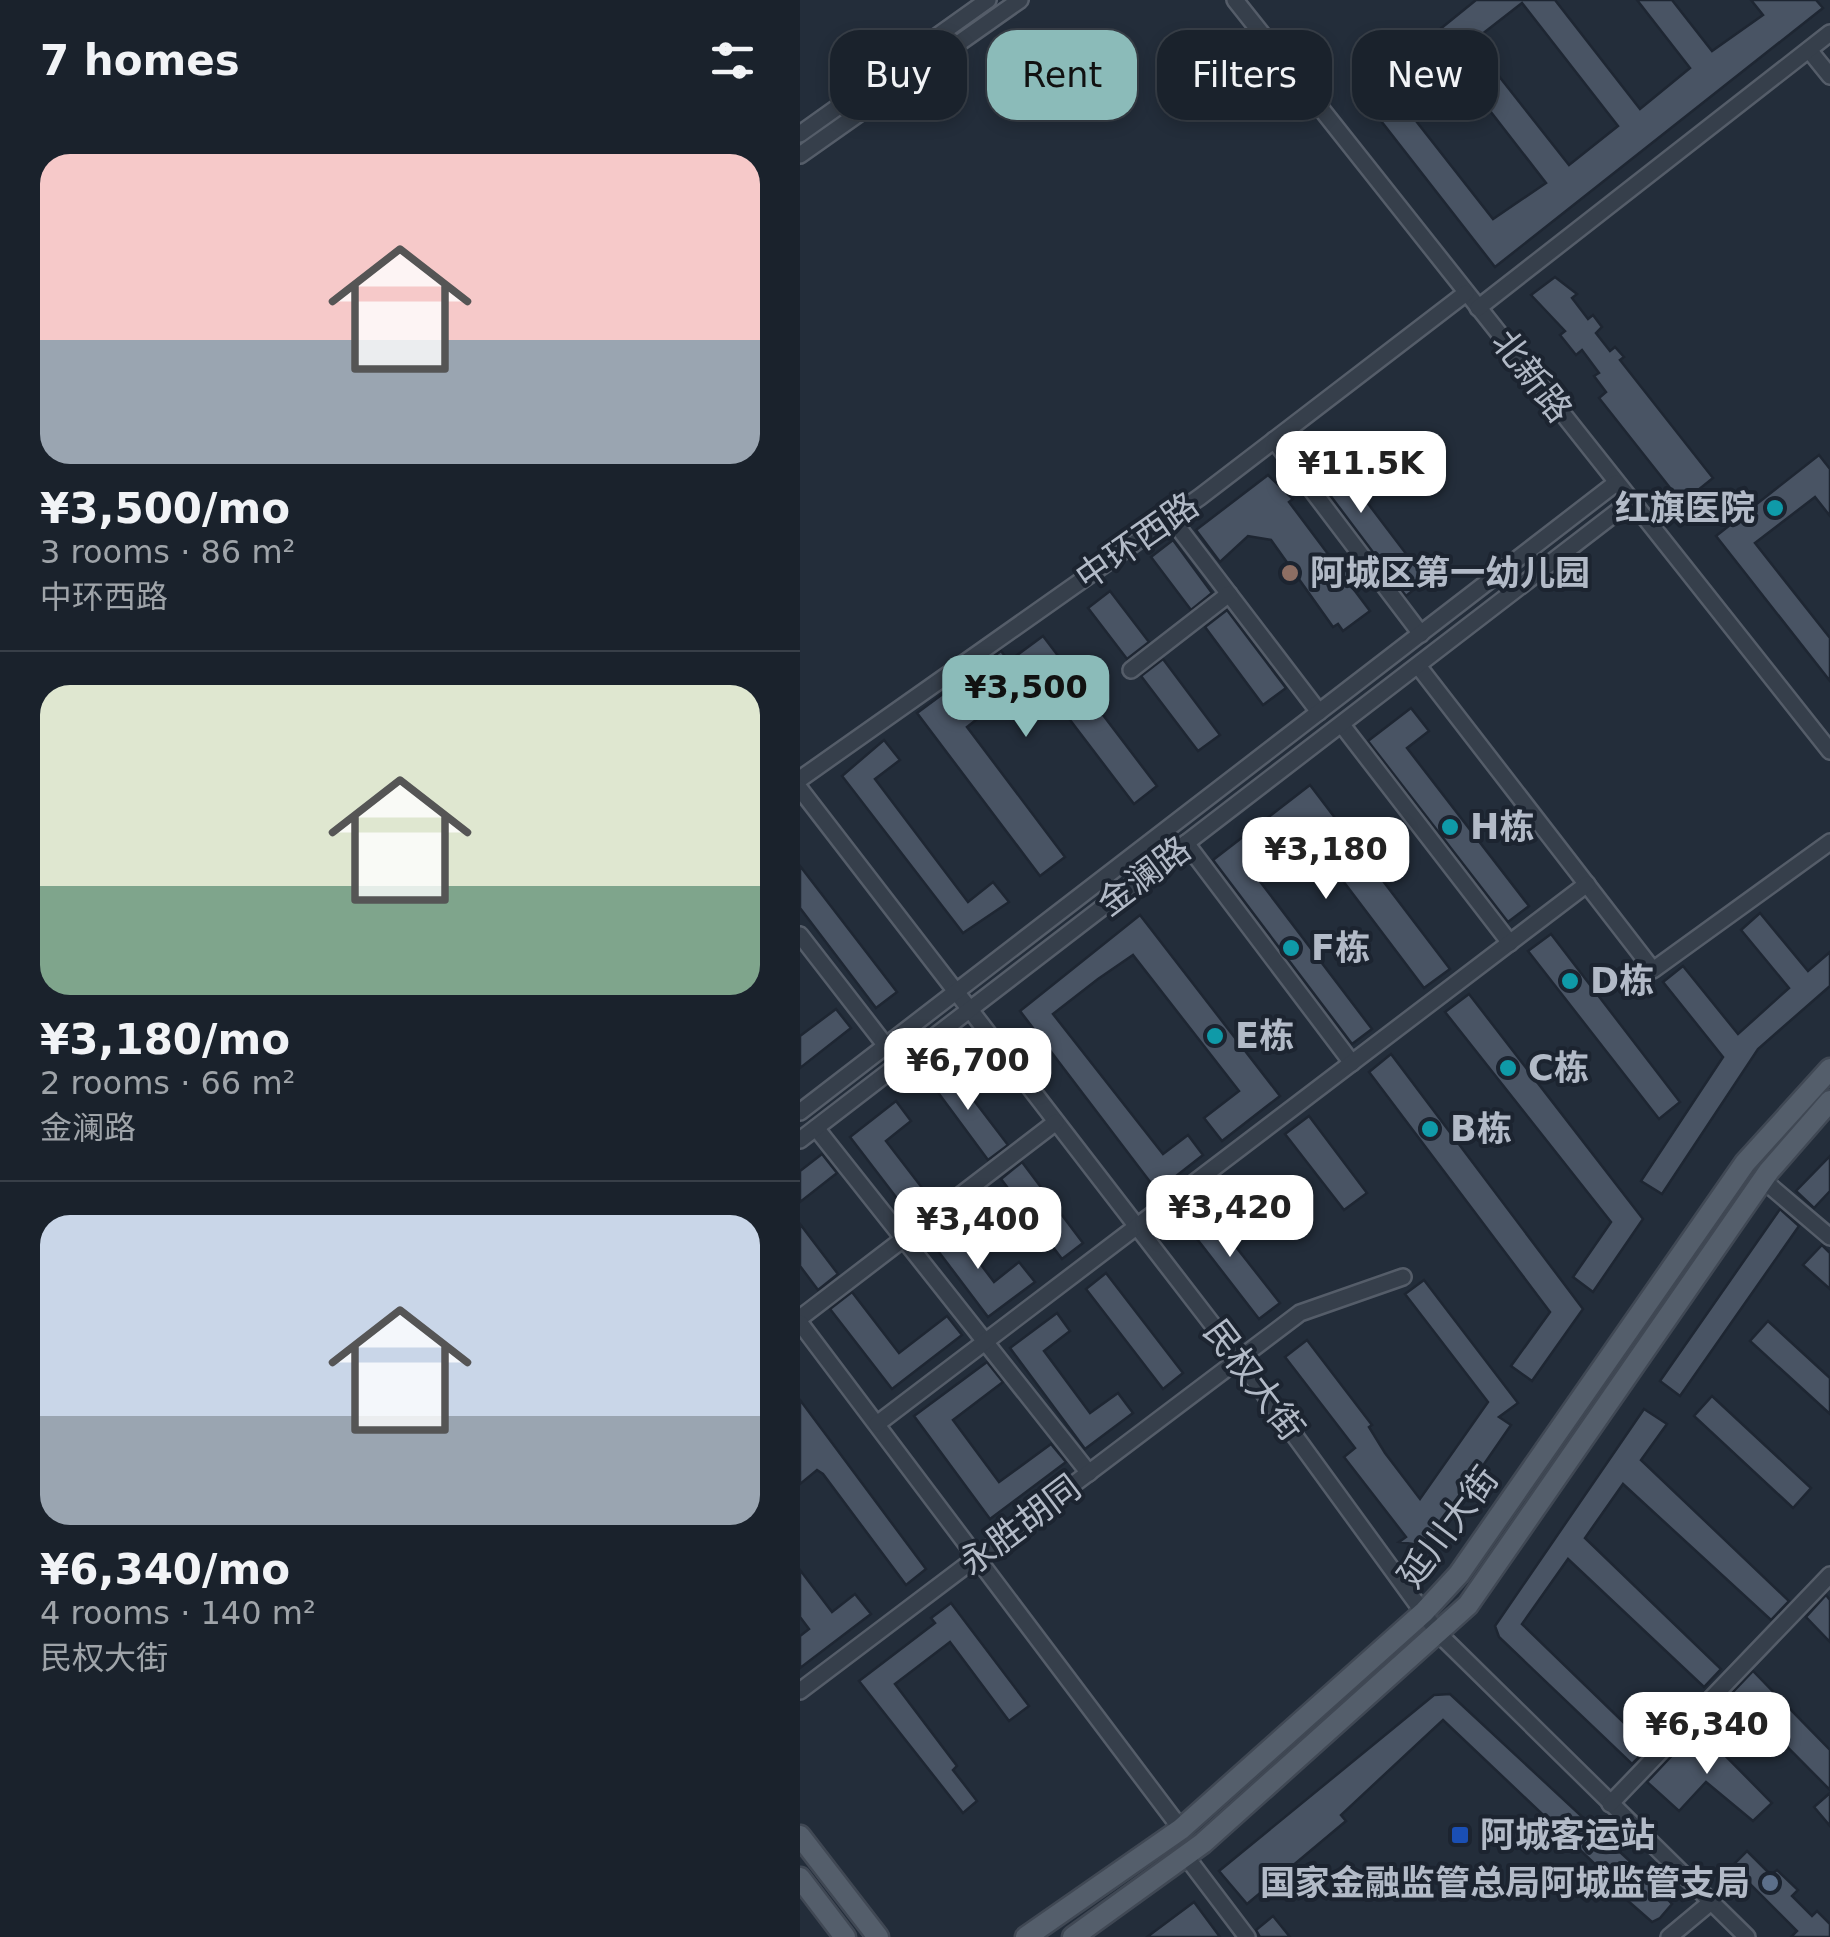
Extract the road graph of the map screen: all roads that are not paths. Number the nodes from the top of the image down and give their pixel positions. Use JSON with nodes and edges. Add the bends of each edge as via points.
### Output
{"nodes":[{"id":1,"x":988,"y":0,"type":"edge"},
{"id":2,"x":1020,"y":0,"type":"edge"},
{"id":3,"x":1234,"y":0,"type":"edge"},
{"id":4,"x":1830,"y":33,"type":"edge"},
{"id":5,"x":1809,"y":50,"type":"junction"},
{"id":6,"x":1830,"y":76,"type":"edge"},
{"id":7,"x":800,"y":134,"type":"edge"},
{"id":8,"x":800,"y":155,"type":"edge"},
{"id":9,"x":1466,"y":293,"type":"junction"},
{"id":10,"x":1478,"y":308,"type":"junction"},
{"id":11,"x":1274,"y":440,"type":"junction"},
{"id":12,"x":1616,"y":483,"type":"junction"},
{"id":13,"x":1630,"y":501,"type":"junction"},
{"id":14,"x":1171,"y":518,"type":"junction"},
{"id":15,"x":1229,"y":594,"type":"junction"},
{"id":16,"x":1422,"y":634,"type":"junction"},
{"id":17,"x":1419,"y":667,"type":"junction"},
{"id":18,"x":1131,"y":670,"type":"dead end"},
{"id":19,"x":1319,"y":712,"type":"junction"},
{"id":20,"x":1342,"y":725,"type":"junction"},
{"id":21,"x":1830,"y":752,"type":"edge"},
{"id":22,"x":800,"y":779,"type":"edge"},
{"id":23,"x":800,"y":788,"type":"edge"},
{"id":24,"x":1830,"y":842,"type":"edge"},
{"id":25,"x":1186,"y":844,"type":"junction"},
{"id":26,"x":1586,"y":884,"type":"junction"},
{"id":27,"x":800,"y":935,"type":"edge"},
{"id":28,"x":1510,"y":942,"type":"junction"},
{"id":29,"x":956,"y":992,"type":"junction"},
{"id":30,"x":968,"y":1009,"type":"junction"},
{"id":31,"x":886,"y":1046,"type":"junction"},
{"id":32,"x":1352,"y":1063,"type":"junction"},
{"id":33,"x":1830,"y":1069,"type":"edge"},
{"id":34,"x":1830,"y":1101,"type":"edge"},
{"id":35,"x":803,"y":1103,"type":"edge"},
{"id":36,"x":1056,"y":1122,"type":"junction"},
{"id":37,"x":816,"y":1128,"type":"junction"},
{"id":38,"x":800,"y":1140,"type":"edge"},
{"id":39,"x":1763,"y":1180,"type":"junction"},
{"id":40,"x":1137,"y":1227,"type":"junction"},
{"id":41,"x":1830,"y":1237,"type":"edge"},
{"id":42,"x":901,"y":1240,"type":"junction"},
{"id":43,"x":1403,"y":1277,"type":"dead end"},
{"id":44,"x":800,"y":1320,"type":"edge"},
{"id":45,"x":816,"y":1342,"type":"junction"},
{"id":46,"x":986,"y":1342,"type":"junction"},
{"id":47,"x":800,"y":1354,"type":"edge"},
{"id":48,"x":1239,"y":1359,"type":"junction"},
{"id":49,"x":877,"y":1424,"type":"junction"},
{"id":50,"x":1088,"y":1473,"type":"junction"},
{"id":51,"x":978,"y":1557,"type":"junction"},
{"id":52,"x":1830,"y":1575,"type":"edge"},
{"id":53,"x":1424,"y":1612,"type":"junction"},
{"id":54,"x":1440,"y":1634,"type":"junction"},
{"id":55,"x":800,"y":1692,"type":"edge"},
{"id":56,"x":1610,"y":1804,"type":"junction"},
{"id":57,"x":1181,"y":1829,"type":"junction"},
{"id":58,"x":800,"y":1836,"type":"edge"},
{"id":59,"x":1186,"y":1855,"type":"junction"},
{"id":60,"x":800,"y":1878,"type":"edge"},
{"id":61,"x":1711,"y":1902,"type":"junction"},
{"id":62,"x":846,"y":1937,"type":"edge"},
{"id":63,"x":878,"y":1937,"type":"edge"},
{"id":64,"x":1026,"y":1937,"type":"edge"},
{"id":65,"x":1073,"y":1937,"type":"edge"},
{"id":66,"x":1247,"y":1937,"type":"edge"},
{"id":67,"x":1668,"y":1937,"type":"edge"},
{"id":68,"x":1747,"y":1937,"type":"edge"}],
"edges":[{"from":1,"to":7,"type":"street"},
{"from":2,"to":8,"type":"street"},
{"from":3,"to":9,"type":"street","name":"北新路"},
{"from":4,"to":5,"type":"street"},
{"from":5,"to":6,"type":"street"},
{"from":5,"to":10,"type":"street"},
{"from":9,"to":10,"type":"street","name":"北新路"},
{"from":9,"to":11,"type":"street","name":"中环西路"},
{"from":10,"to":12,"type":"street","name":"北新路"},
{"from":11,"to":14,"type":"street","name":"中环西路"},
{"from":11,"to":16,"type":"street"},
{"from":12,"to":13,"type":"street","name":"北新路"},
{"from":12,"to":16,"type":"street","name":"金澜路"},
{"from":13,"to":17,"type":"street","name":"金澜路"},
{"from":13,"to":21,"type":"street","name":"北新路"},
{"from":14,"to":15,"type":"street"},
{"from":14,"to":22,"type":"street","name":"中环西路"},
{"from":15,"to":18,"type":"street"},
{"from":15,"to":19,"type":"street"},
{"from":16,"to":19,"type":"street","name":"金澜路"},
{"from":17,"to":20,"type":"street","name":"金澜路"},
{"from":17,"to":26,"type":"street"},
{"from":19,"to":29,"type":"street","name":"金澜路"},
{"from":20,"to":25,"type":"street","name":"金澜路"},
{"from":20,"to":28,"type":"street"},
{"from":23,"to":29,"type":"street","name":"民权大街"},
{"from":24,"to":26,"type":"street","via":[[1653,970]]},
{"from":25,"to":30,"type":"street","name":"金澜路"},
{"from":25,"to":32,"type":"street"},
{"from":26,"to":28,"type":"street"},
{"from":27,"to":31,"type":"street"},
{"from":28,"to":32,"type":"street"},
{"from":29,"to":30,"type":"street","name":"民权大街"},
{"from":29,"to":31,"type":"street","name":"金澜路"},
{"from":30,"to":36,"type":"street","name":"民权大街"},
{"from":30,"to":37,"type":"street","name":"金澜路"},
{"from":31,"to":35,"type":"street","name":"金澜路"},
{"from":32,"to":40,"type":"street"},
{"from":33,"to":53,"type":"main road","name":"延川大街","via":[[1745,1162],[1459,1574]]},
{"from":34,"to":39,"type":"main road","name":"延川大街"},
{"from":36,"to":40,"type":"street","name":"民权大街"},
{"from":36,"to":42,"type":"street"},
{"from":37,"to":38,"type":"street","name":"金澜路"},
{"from":37,"to":42,"type":"street"},
{"from":39,"to":41,"type":"street"},
{"from":39,"to":54,"type":"main road","name":"延川大街","via":[[1468,1605]]},
{"from":40,"to":46,"type":"street"},
{"from":40,"to":48,"type":"street","name":"民权大街"},
{"from":42,"to":44,"type":"street"},
{"from":42,"to":46,"type":"street"},
{"from":43,"to":48,"type":"street","name":"永胜胡同","via":[[1300,1313]]},
{"from":44,"to":45,"type":"street"},
{"from":45,"to":47,"type":"street"},
{"from":45,"to":49,"type":"street"},
{"from":46,"to":49,"type":"street"},
{"from":46,"to":50,"type":"street"},
{"from":48,"to":50,"type":"street","name":"永胜胡同"},
{"from":48,"to":53,"type":"street","name":"民权大街"},
{"from":49,"to":51,"type":"street"},
{"from":50,"to":51,"type":"street","name":"永胜胡同"},
{"from":51,"to":55,"type":"street","name":"永胜胡同"},
{"from":51,"to":57,"type":"street"},
{"from":52,"to":56,"type":"street"},
{"from":53,"to":54,"type":"street","name":"民权大街"},
{"from":53,"to":57,"type":"main road","name":"延川大街"},
{"from":54,"to":56,"type":"street","name":"民权大街"},
{"from":54,"to":59,"type":"main road","name":"延川大街"},
{"from":56,"to":61,"type":"street","name":"民权大街"},
{"from":57,"to":64,"type":"main road","name":"延川大街"},
{"from":58,"to":63,"type":"main road"},
{"from":59,"to":65,"type":"main road","name":"延川大街"},
{"from":59,"to":66,"type":"street"},
{"from":60,"to":62,"type":"main road"},
{"from":61,"to":67,"type":"street"},
{"from":61,"to":68,"type":"street","name":"民权大街"}]}
